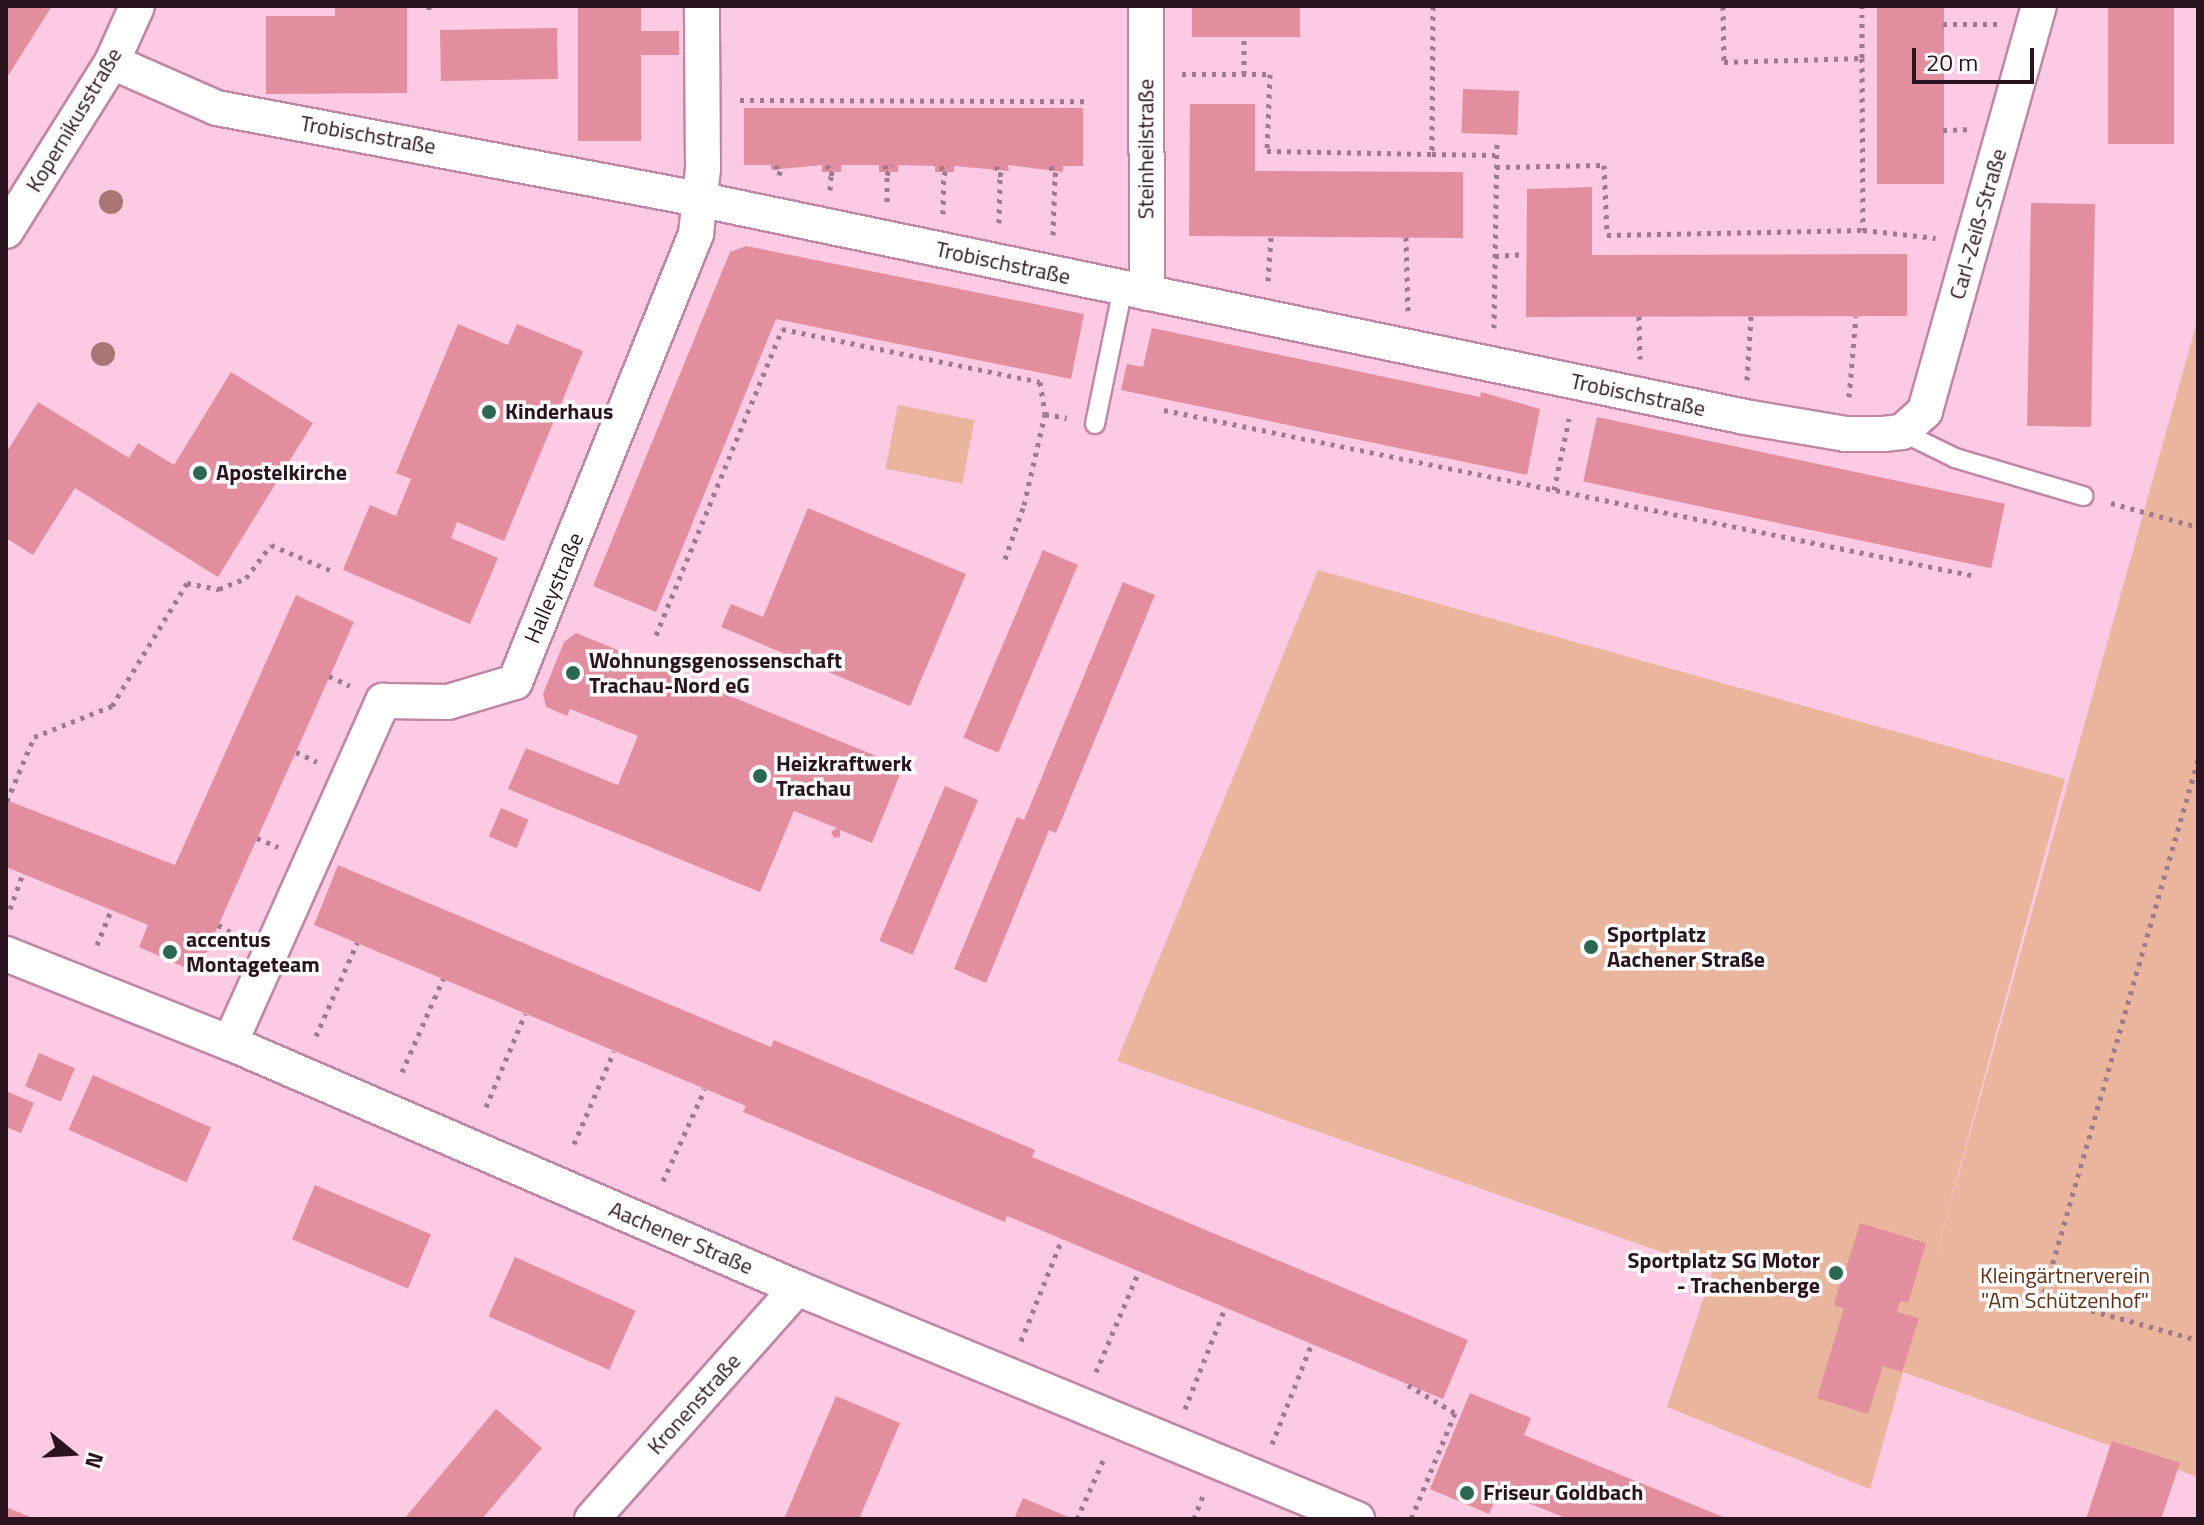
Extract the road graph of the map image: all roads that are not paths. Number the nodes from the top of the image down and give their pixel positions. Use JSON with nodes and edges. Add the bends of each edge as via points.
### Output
{"nodes":[{"id":1,"x":137,"y":6,"type":"edge"},
{"id":2,"x":702,"y":6,"type":"edge"},
{"id":3,"x":1146,"y":6,"type":"edge"},
{"id":4,"x":2036,"y":15,"type":"edge"},
{"id":5,"x":112,"y":62,"type":"junction"},
{"id":6,"x":702,"y":200,"type":"junction"},
{"id":7,"x":6,"y":231,"type":"edge"},
{"id":8,"x":1135,"y":290,"type":"junction"},
{"id":9,"x":1095,"y":424,"type":"road end"},
{"id":10,"x":1902,"y":432,"type":"junction"},
{"id":11,"x":2083,"y":496,"type":"road end"},
{"id":12,"x":6,"y":954,"type":"edge"},
{"id":13,"x":230,"y":1043,"type":"junction"},
{"id":14,"x":797,"y":1288,"type":"junction"},
{"id":15,"x":592,"y":1519,"type":"edge"},
{"id":16,"x":1357,"y":1519,"type":"edge"}],
"edges":[{"from":1,"to":5,"type":"street","name":"Kopernikusstraße"},
{"from":2,"to":6,"type":"street","name":"Halleystraße"},
{"from":3,"to":8,"type":"street","name":"Steinheilstraße"},
{"from":4,"to":10,"type":"street","name":"Carl-Zeiß-Straße","via":[[1925,411]]},
{"from":5,"to":6,"type":"street","name":"Trobischstraße","via":[[217,108]]},
{"from":5,"to":7,"type":"street","name":"Kopernikusstraße"},
{"from":6,"to":8,"type":"street","name":"Trobischstraße"},
{"from":6,"to":13,"type":"street","name":"Halleystraße","via":[[679,278],[515,682],[448,702],[383,701]]},
{"from":8,"to":9,"type":"lane"},
{"from":8,"to":10,"type":"street","name":"Trobischstraße","via":[[1745,417],[1845,434]]},
{"from":10,"to":11,"type":"lane","via":[[1955,458]]},
{"from":12,"to":13,"type":"street","name":"Aachener Straße"},
{"from":13,"to":14,"type":"street","name":"Aachener Straße"},
{"from":14,"to":15,"type":"street","name":"Kronenstraße"},
{"from":14,"to":16,"type":"street","name":"Aachener Straße"}]}
